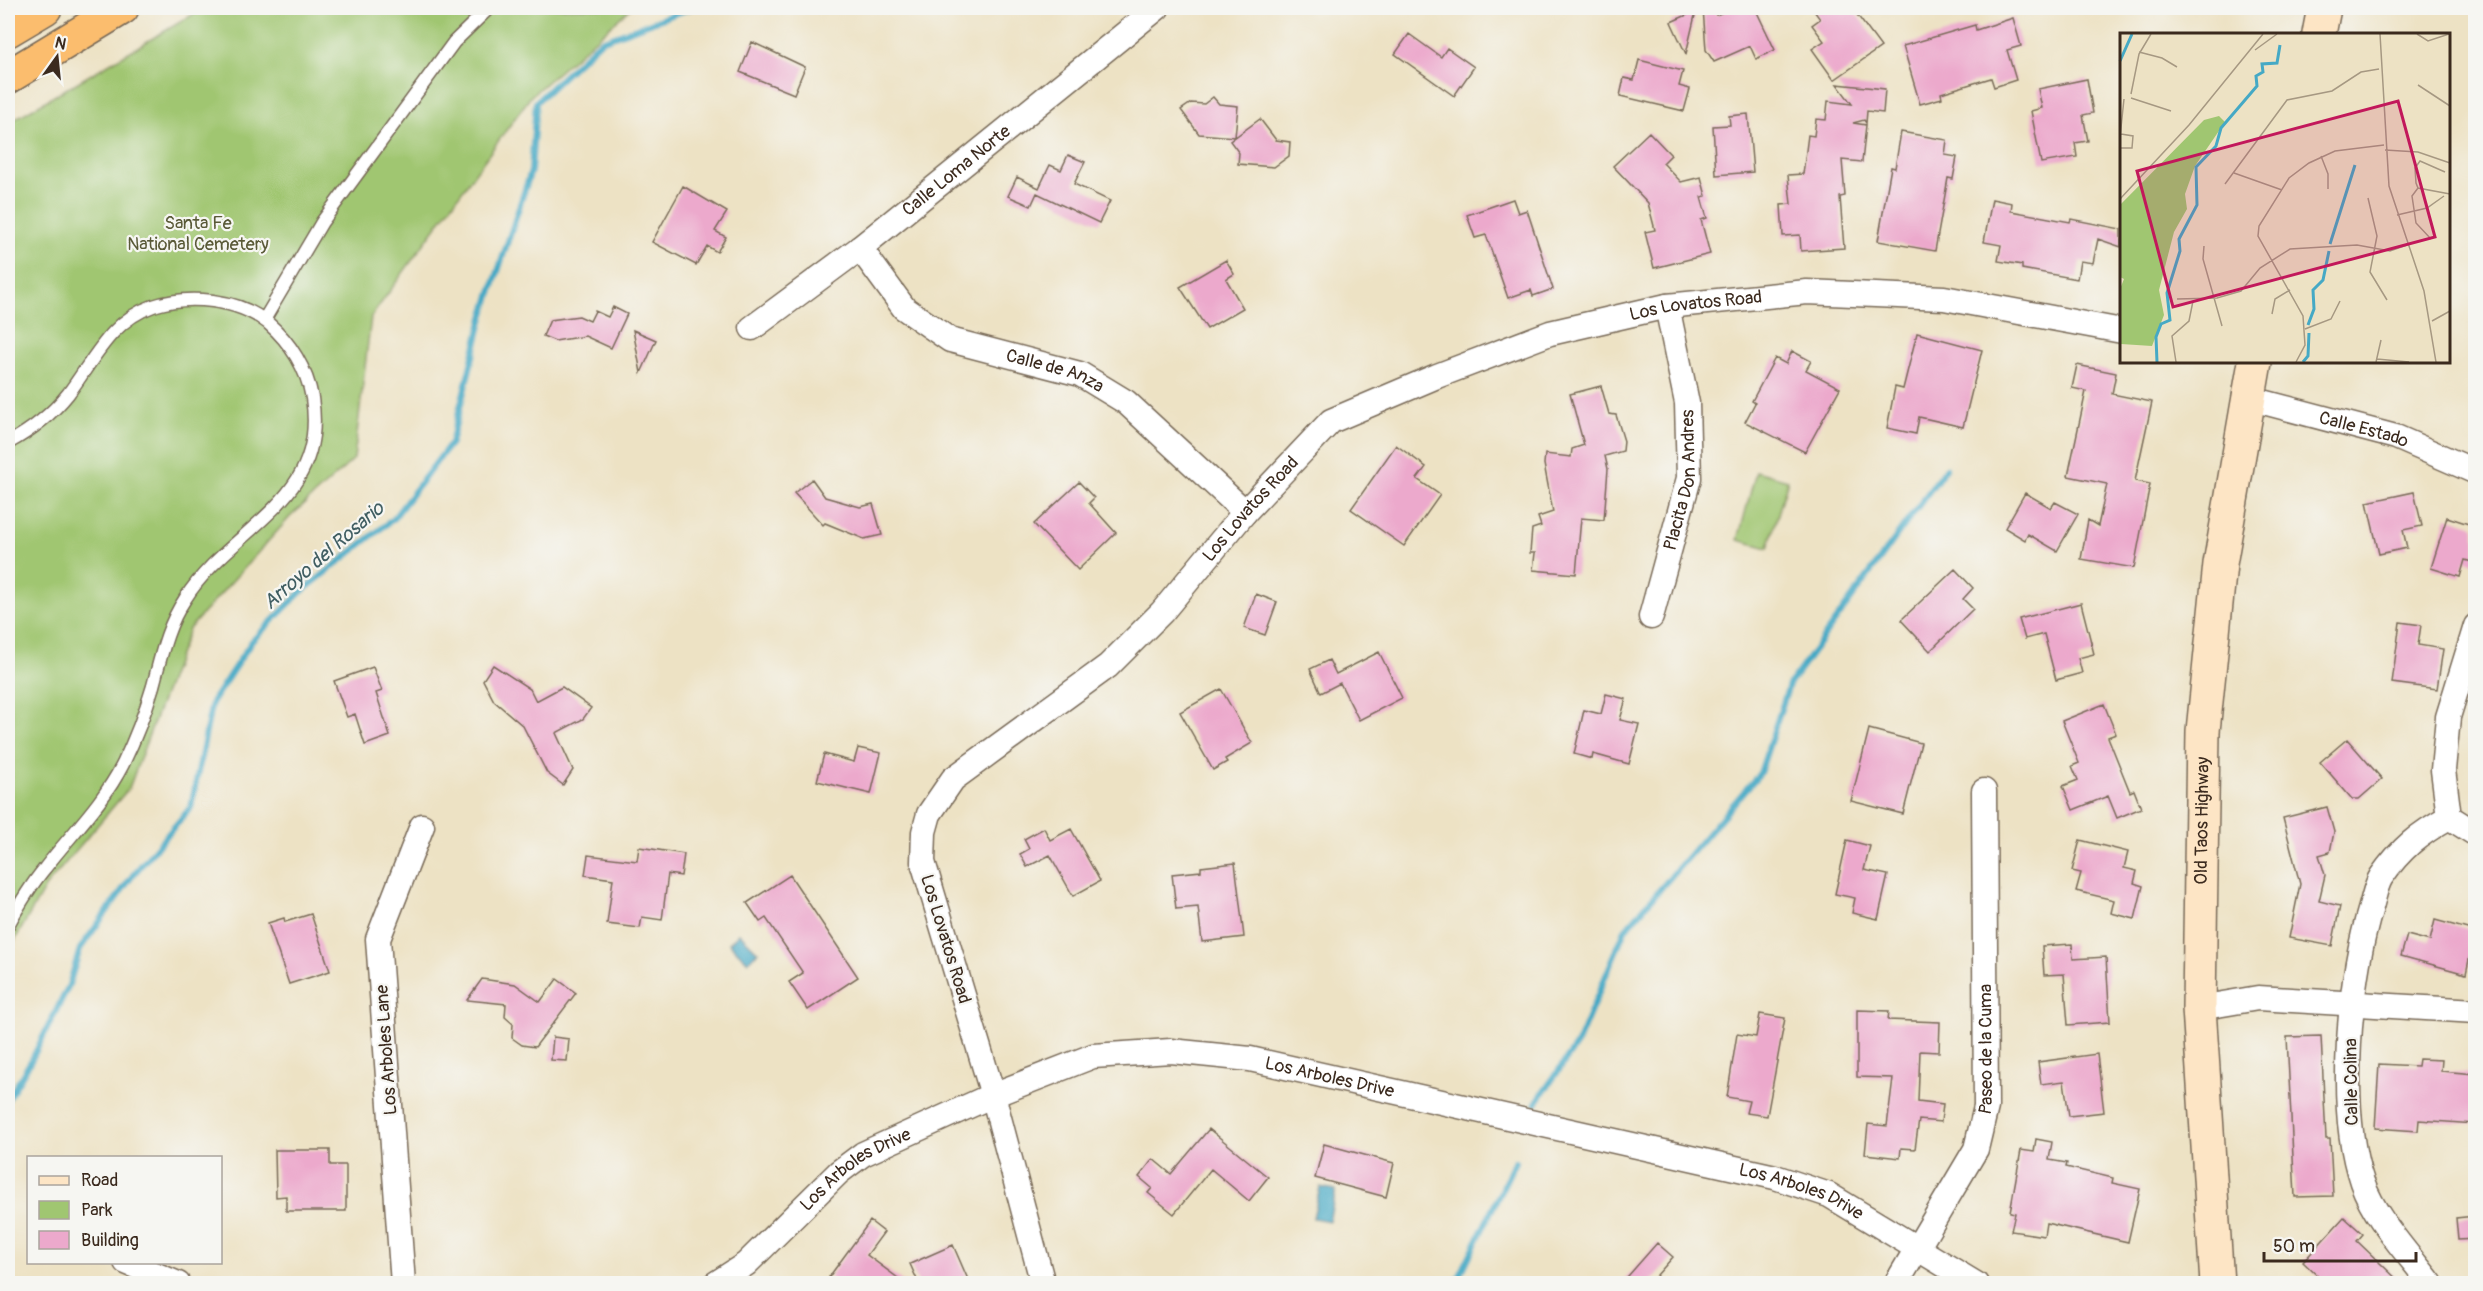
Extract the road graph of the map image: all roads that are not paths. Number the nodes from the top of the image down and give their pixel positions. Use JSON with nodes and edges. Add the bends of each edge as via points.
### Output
{"nodes":[{"id":1,"x":45,"y":8,"type":"edge"},
{"id":2,"x":122,"y":8,"type":"edge"},
{"id":3,"x":489,"y":8,"type":"edge"},
{"id":4,"x":1157,"y":8,"type":"edge"},
{"id":5,"x":2324,"y":8,"type":"edge"},
{"id":6,"x":8,"y":30,"type":"edge"},
{"id":7,"x":2319,"y":33,"type":"edge"},
{"id":8,"x":8,"y":77,"type":"edge"},
{"id":9,"x":860,"y":248,"type":"junction"},
{"id":10,"x":1667,"y":306,"type":"junction"},
{"id":11,"x":264,"y":320,"type":"junction"},
{"id":12,"x":752,"y":328,"type":"dead end"},
{"id":13,"x":2120,"y":332,"type":"edge"},
{"id":14,"x":2254,"y":363,"type":"edge"},
{"id":15,"x":2248,"y":398,"type":"junction"},
{"id":16,"x":8,"y":443,"type":"edge"},
{"id":17,"x":2475,"y":472,"type":"edge"},
{"id":18,"x":1245,"y":512,"type":"junction"},
{"id":19,"x":1651,"y":617,"type":"dead end"},
{"id":20,"x":2475,"y":626,"type":"edge"},
{"id":21,"x":1984,"y":791,"type":"dead end"},
{"id":22,"x":2449,"y":817,"type":"junction"},
{"id":23,"x":422,"y":826,"type":"dead end"},
{"id":24,"x":2475,"y":834,"type":"edge"},
{"id":25,"x":8,"y":925,"type":"edge"},
{"id":26,"x":2351,"y":1002,"type":"junction"},
{"id":27,"x":2199,"y":1008,"type":"junction"},
{"id":28,"x":2475,"y":1011,"type":"edge"},
{"id":29,"x":993,"y":1095,"type":"junction"},
{"id":30,"x":1918,"y":1248,"type":"junction"},
{"id":31,"x":128,"y":1264,"type":"edge"},
{"id":32,"x":178,"y":1284,"type":"edge"},
{"id":33,"x":403,"y":1284,"type":"edge"},
{"id":34,"x":715,"y":1284,"type":"edge"},
{"id":35,"x":1043,"y":1284,"type":"edge"},
{"id":36,"x":1896,"y":1284,"type":"edge"},
{"id":37,"x":1976,"y":1284,"type":"edge"},
{"id":38,"x":2217,"y":1284,"type":"edge"},
{"id":39,"x":2431,"y":1284,"type":"edge"}],
"edges":[{"from":1,"to":6,"type":"highway"},
{"from":2,"to":8,"type":"highway"},
{"from":3,"to":11,"type":"lane","via":[[454,42],[310,239]]},
{"from":4,"to":9,"type":"street","name":"Calle Loma Norte"},
{"from":5,"to":7,"type":"street"},
{"from":9,"to":12,"type":"street","name":"Calle Loma Norte"},
{"from":9,"to":18,"type":"street","name":"Calle de Anza","via":[[904,308],[950,340],[1080,374],[1126,402]]},
{"from":10,"to":13,"type":"street","name":"Los Lovatos Road","via":[[1807,292],[1944,298]]},
{"from":10,"to":18,"type":"street","name":"Los Lovatos Road","via":[[1550,333],[1331,421]]},
{"from":10,"to":19,"type":"street","name":"Placita Don Andres","via":[[1687,403],[1689,478]]},
{"from":11,"to":16,"type":"lane","via":[[226,304],[204,300],[166,303],[139,312],[105,340],[58,405]]},
{"from":11,"to":25,"type":"lane","via":[[291,348],[308,381],[314,418],[305,468],[285,499],[217,560],[184,599],[160,654],[139,729],[114,781],[86,822],[37,878]]},
{"from":14,"to":15,"type":"street","name":"Old Taos Highway"},
{"from":15,"to":17,"type":"street","name":"Calle Estado","via":[[2396,437]]},
{"from":15,"to":27,"type":"street","name":"Old Taos Highway","via":[[2220,564],[2203,731]]},
{"from":18,"to":29,"type":"street","name":"Los Lovatos Road","via":[[1162,612],[1108,666],[953,779],[929,814],[923,862]]},
{"from":20,"to":22,"type":"street","via":[[2448,717],[2443,770]]},
{"from":21,"to":30,"type":"street","name":"Paseo de la Cuma","via":[[1986,1107],[1976,1149]]},
{"from":22,"to":24,"type":"street"},
{"from":22,"to":26,"type":"street","name":"Calle Colina","via":[[2415,836],[2380,879],[2363,934]]},
{"from":23,"to":33,"type":"street","name":"Los Arboles Lane","via":[[378,939]]},
{"from":26,"to":27,"type":"street","via":[[2258,998]]},
{"from":26,"to":28,"type":"street"},
{"from":26,"to":39,"type":"street","name":"Calle Colina","via":[[2349,1123],[2362,1182],[2376,1210]]},
{"from":27,"to":38,"type":"street","name":"Old Taos Highway"},
{"from":29,"to":30,"type":"street","name":"Los Arboles Drive","via":[[1093,1056],[1171,1051],[1250,1059],[1775,1178],[1828,1195]]},
{"from":29,"to":34,"type":"street","name":"Los Arboles Drive","via":[[863,1154],[838,1172],[746,1264]]},
{"from":29,"to":35,"type":"street","name":"Los Lovatos Road"},
{"from":30,"to":36,"type":"street","name":"Paseo de la Cuma"},
{"from":30,"to":37,"type":"street","name":"Los Arboles Drive"},
{"from":31,"to":32,"type":"street"}]}
